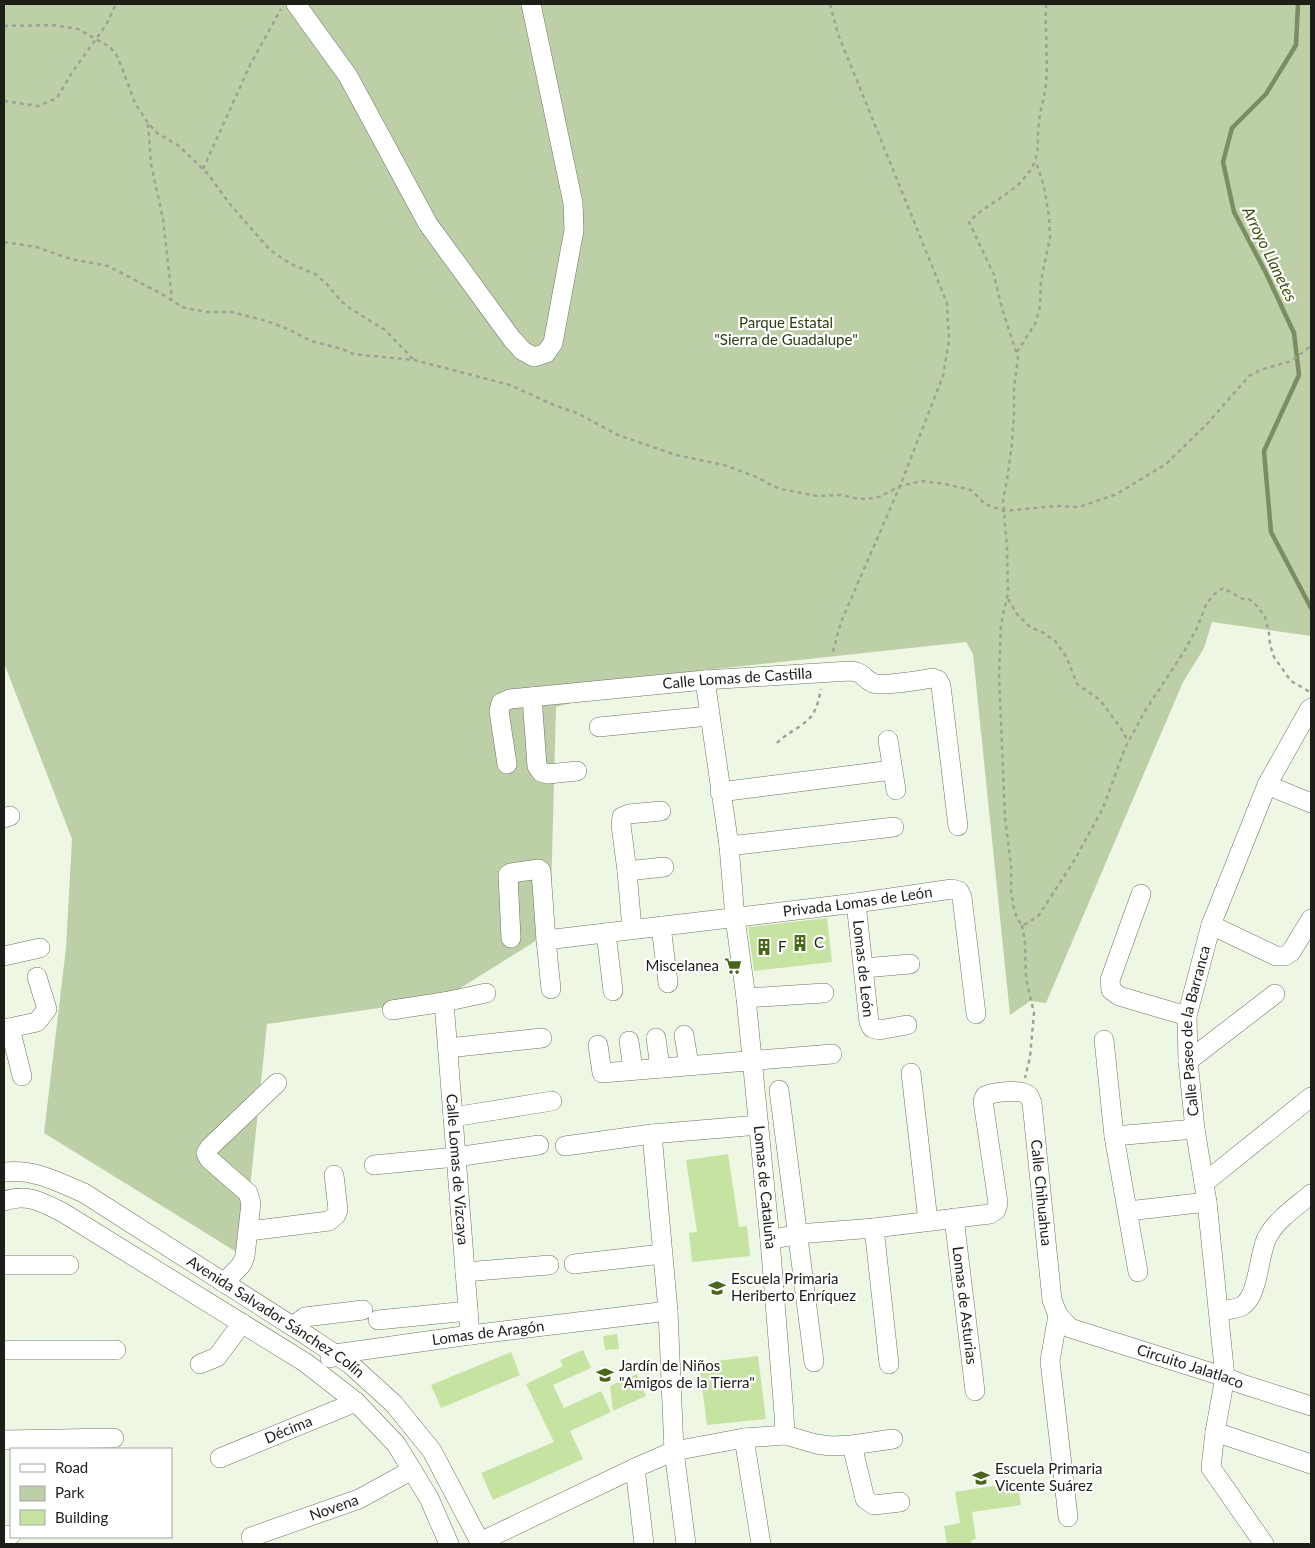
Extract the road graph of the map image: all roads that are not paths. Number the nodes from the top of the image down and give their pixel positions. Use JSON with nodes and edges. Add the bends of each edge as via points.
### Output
{"nodes":[{"id":1,"x":296,"y":4,"type":"edge"},
{"id":2,"x":531,"y":4,"type":"edge"},
{"id":3,"x":705,"y":680,"type":"junction"},
{"id":4,"x":532,"y":697,"type":"junction"},
{"id":5,"x":1311,"y":708,"type":"edge"},
{"id":6,"x":709,"y":716,"type":"junction"},
{"id":7,"x":599,"y":727,"type":"dead end"},
{"id":8,"x":888,"y":740,"type":"dead end"},
{"id":9,"x":507,"y":764,"type":"dead end"},
{"id":10,"x":892,"y":770,"type":"junction"},
{"id":11,"x":577,"y":771,"type":"dead end"},
{"id":12,"x":1267,"y":785,"type":"junction"},
{"id":13,"x":896,"y":790,"type":"dead end"},
{"id":14,"x":720,"y":792,"type":"junction"},
{"id":15,"x":1311,"y":803,"type":"edge"},
{"id":16,"x":661,"y":812,"type":"dead end"},
{"id":17,"x":958,"y":826,"type":"dead end"},
{"id":18,"x":894,"y":827,"type":"dead end"},
{"id":19,"x":729,"y":846,"type":"junction"},
{"id":20,"x":664,"y":867,"type":"dead end"},
{"id":21,"x":627,"y":871,"type":"junction"},
{"id":22,"x":1141,"y":894,"type":"dead end"},
{"id":23,"x":856,"y":903,"type":"junction"},
{"id":24,"x":735,"y":918,"type":"junction"},
{"id":25,"x":1311,"y":919,"type":"edge"},
{"id":26,"x":1211,"y":925,"type":"junction"},
{"id":27,"x":661,"y":926,"type":"junction"},
{"id":28,"x":632,"y":930,"type":"junction"},
{"id":29,"x":606,"y":933,"type":"junction"},
{"id":30,"x":511,"y":938,"type":"dead end"},
{"id":31,"x":546,"y":940,"type":"junction"},
{"id":32,"x":40,"y":948,"type":"dead end"},
{"id":33,"x":4,"y":956,"type":"edge"},
{"id":34,"x":910,"y":964,"type":"dead end"},
{"id":35,"x":864,"y":968,"type":"junction"},
{"id":36,"x":37,"y":977,"type":"dead end"},
{"id":37,"x":668,"y":983,"type":"dead end"},
{"id":38,"x":551,"y":989,"type":"dead end"},
{"id":39,"x":613,"y":992,"type":"dead end"},
{"id":40,"x":486,"y":993,"type":"dead end"},
{"id":41,"x":824,"y":993,"type":"dead end"},
{"id":42,"x":1275,"y":994,"type":"dead end"},
{"id":43,"x":746,"y":998,"type":"junction"},
{"id":44,"x":444,"y":1002,"type":"junction"},
{"id":45,"x":392,"y":1010,"type":"dead end"},
{"id":46,"x":976,"y":1014,"type":"dead end"},
{"id":47,"x":1187,"y":1016,"type":"junction"},
{"id":48,"x":908,"y":1024,"type":"dead end"},
{"id":49,"x":7,"y":1029,"type":"edge"},
{"id":50,"x":684,"y":1035,"type":"dead end"},
{"id":51,"x":542,"y":1038,"type":"dead end"},
{"id":52,"x":656,"y":1038,"type":"dead end"},
{"id":53,"x":1104,"y":1040,"type":"dead end"},
{"id":54,"x":629,"y":1041,"type":"dead end"},
{"id":55,"x":598,"y":1045,"type":"dead end"},
{"id":56,"x":448,"y":1048,"type":"junction"},
{"id":57,"x":832,"y":1054,"type":"dead end"},
{"id":58,"x":752,"y":1060,"type":"junction"},
{"id":59,"x":1188,"y":1061,"type":"junction"},
{"id":60,"x":689,"y":1066,"type":"junction"},
{"id":61,"x":660,"y":1068,"type":"junction"},
{"id":62,"x":633,"y":1070,"type":"junction"},
{"id":63,"x":911,"y":1072,"type":"dead end"},
{"id":64,"x":22,"y":1076,"type":"dead end"},
{"id":65,"x":277,"y":1083,"type":"dead end"},
{"id":66,"x":779,"y":1090,"type":"dead end"},
{"id":67,"x":1311,"y":1097,"type":"edge"},
{"id":68,"x":552,"y":1100,"type":"dead end"},
{"id":69,"x":453,"y":1116,"type":"junction"},
{"id":70,"x":758,"y":1125,"type":"junction"},
{"id":71,"x":1195,"y":1129,"type":"junction"},
{"id":72,"x":652,"y":1134,"type":"junction"},
{"id":73,"x":1114,"y":1136,"type":"junction"},
{"id":74,"x":539,"y":1146,"type":"dead end"},
{"id":75,"x":565,"y":1146,"type":"dead end"},
{"id":76,"x":456,"y":1157,"type":"junction"},
{"id":77,"x":374,"y":1166,"type":"dead end"},
{"id":78,"x":4,"y":1172,"type":"edge"},
{"id":79,"x":334,"y":1175,"type":"dead end"},
{"id":80,"x":1204,"y":1183,"type":"junction"},
{"id":81,"x":1311,"y":1194,"type":"edge"},
{"id":82,"x":4,"y":1201,"type":"edge"},
{"id":83,"x":1207,"y":1202,"type":"junction"},
{"id":84,"x":1128,"y":1212,"type":"junction"},
{"id":85,"x":954,"y":1218,"type":"junction"},
{"id":86,"x":928,"y":1221,"type":"junction"},
{"id":87,"x":874,"y":1228,"type":"junction"},
{"id":88,"x":249,"y":1232,"type":"junction"},
{"id":89,"x":798,"y":1234,"type":"junction"},
{"id":90,"x":770,"y":1240,"type":"junction"},
{"id":91,"x":662,"y":1254,"type":"junction"},
{"id":92,"x":190,"y":1261,"type":"junction"},
{"id":93,"x":574,"y":1264,"type":"dead end"},
{"id":94,"x":4,"y":1265,"type":"edge"},
{"id":95,"x":69,"y":1265,"type":"dead end"},
{"id":96,"x":549,"y":1266,"type":"dead end"},
{"id":97,"x":465,"y":1272,"type":"junction"},
{"id":98,"x":1138,"y":1272,"type":"dead end"},
{"id":99,"x":176,"y":1282,"type":"junction"},
{"id":100,"x":224,"y":1283,"type":"junction"},
{"id":101,"x":668,"y":1311,"type":"junction"},
{"id":102,"x":1219,"y":1311,"type":"junction"},
{"id":103,"x":468,"y":1312,"type":"junction"},
{"id":104,"x":1064,"y":1321,"type":"junction"},
{"id":105,"x":242,"y":1323,"type":"junction"},
{"id":106,"x":293,"y":1326,"type":"junction"},
{"id":107,"x":470,"y":1335,"type":"junction"},
{"id":108,"x":4,"y":1350,"type":"edge"},
{"id":109,"x":116,"y":1350,"type":"dead end"},
{"id":110,"x":335,"y":1354,"type":"junction"},
{"id":111,"x":814,"y":1362,"type":"dead end"},
{"id":112,"x":200,"y":1364,"type":"dead end"},
{"id":113,"x":888,"y":1364,"type":"dead end"},
{"id":114,"x":315,"y":1370,"type":"junction"},
{"id":115,"x":1225,"y":1377,"type":"junction"},
{"id":116,"x":975,"y":1391,"type":"dead end"},
{"id":117,"x":356,"y":1402,"type":"junction"},
{"id":118,"x":1311,"y":1406,"type":"edge"},
{"id":119,"x":1215,"y":1432,"type":"junction"},
{"id":120,"x":785,"y":1435,"type":"junction"},
{"id":121,"x":114,"y":1438,"type":"dead end"},
{"id":122,"x":744,"y":1438,"type":"junction"},
{"id":123,"x":893,"y":1439,"type":"dead end"},
{"id":124,"x":4,"y":1440,"type":"edge"},
{"id":125,"x":852,"y":1445,"type":"junction"},
{"id":126,"x":674,"y":1451,"type":"junction"},
{"id":127,"x":220,"y":1458,"type":"dead end"},
{"id":128,"x":1311,"y":1464,"type":"edge"},
{"id":129,"x":635,"y":1468,"type":"junction"},
{"id":130,"x":412,"y":1470,"type":"junction"},
{"id":131,"x":900,"y":1502,"type":"dead end"},
{"id":132,"x":1068,"y":1517,"type":"dead end"},
{"id":133,"x":251,"y":1537,"type":"dead end"},
{"id":134,"x":481,"y":1543,"type":"edge"},
{"id":135,"x":448,"y":1544,"type":"edge"},
{"id":136,"x":644,"y":1544,"type":"edge"},
{"id":137,"x":686,"y":1544,"type":"edge"},
{"id":138,"x":761,"y":1544,"type":"edge"},
{"id":139,"x":1264,"y":1544,"type":"edge"}],
"edges":[{"from":1,"to":2,"type":"street","via":[[348,76],[428,224],[512,339],[534,357],[546,353],[553,343],[574,230],[573,203]]},
{"from":3,"to":4,"type":"street","name":"Calle Lomas de Castilla"},
{"from":3,"to":6,"type":"street","name":"Lomas de Cataluña"},
{"from":3,"to":17,"type":"street","name":"Calle Lomas de Castilla","via":[[827,672],[858,672],[874,684],[938,680]]},
{"from":4,"to":9,"type":"street","name":"Calle Lomas de Castilla","via":[[501,703],[499,711]]},
{"from":4,"to":11,"type":"street","via":[[537,766],[548,774]]},
{"from":5,"to":12,"type":"street","name":"Calle Paseo de la Barranca"},
{"from":6,"to":7,"type":"street"},
{"from":6,"to":14,"type":"street","name":"Lomas de Cataluña"},
{"from":8,"to":10,"type":"street"},
{"from":10,"to":13,"type":"street"},
{"from":10,"to":14,"type":"street"},
{"from":12,"to":15,"type":"street"},
{"from":12,"to":26,"type":"street","name":"Calle Paseo de la Barranca"},
{"from":14,"to":19,"type":"street","name":"Lomas de Cataluña"},
{"from":16,"to":21,"type":"street","via":[[622,817]]},
{"from":18,"to":19,"type":"street"},
{"from":19,"to":24,"type":"street","name":"Lomas de Cataluña"},
{"from":20,"to":21,"type":"street"},
{"from":21,"to":28,"type":"street"},
{"from":22,"to":47,"type":"street","via":[[1110,980],[1110,990],[1119,996]]},
{"from":23,"to":24,"type":"street","name":"Privada Lomas de León"},
{"from":23,"to":35,"type":"street","name":"Lomas de León"},
{"from":23,"to":46,"type":"street","name":"Privada Lomas de León","via":[[952,889],[958,891],[962,897]]},
{"from":24,"to":27,"type":"street","name":"Privada Lomas de León"},
{"from":24,"to":43,"type":"street","name":"Lomas de Cataluña"},
{"from":25,"to":26,"type":"street","via":[[1292,952],[1285,956],[1276,956]]},
{"from":26,"to":47,"type":"street","name":"Calle Paseo de la Barranca"},
{"from":27,"to":28,"type":"street","name":"Privada Lomas de León"},
{"from":27,"to":37,"type":"street"},
{"from":28,"to":29,"type":"street","name":"Privada Lomas de León"},
{"from":29,"to":31,"type":"street","name":"Privada Lomas de León"},
{"from":29,"to":39,"type":"street"},
{"from":30,"to":31,"type":"street","via":[[508,875],[539,869]]},
{"from":31,"to":38,"type":"street"},
{"from":32,"to":33,"type":"street"},
{"from":34,"to":35,"type":"street"},
{"from":35,"to":48,"type":"street","name":"Lomas de León","via":[[872,1028],[879,1030]]},
{"from":36,"to":49,"type":"street","via":[[46,1009],[37,1022]]},
{"from":40,"to":44,"type":"street"},
{"from":41,"to":43,"type":"street"},
{"from":42,"to":59,"type":"street"},
{"from":43,"to":58,"type":"street","name":"Lomas de Cataluña"},
{"from":44,"to":45,"type":"street"},
{"from":44,"to":56,"type":"street","name":"Calle Lomas de Vizcaya"},
{"from":47,"to":59,"type":"street","name":"Calle Paseo de la Barranca"},
{"from":49,"to":64,"type":"street"},
{"from":50,"to":60,"type":"street"},
{"from":51,"to":56,"type":"street"},
{"from":52,"to":61,"type":"street"},
{"from":53,"to":73,"type":"street"},
{"from":54,"to":62,"type":"street"},
{"from":55,"to":62,"type":"street","via":[[602,1073]]},
{"from":56,"to":69,"type":"street","name":"Calle Lomas de Vizcaya"},
{"from":57,"to":58,"type":"street"},
{"from":58,"to":60,"type":"street"},
{"from":58,"to":70,"type":"street","name":"Lomas de Cataluña"},
{"from":59,"to":71,"type":"street","name":"Calle Paseo de la Barranca"},
{"from":60,"to":61,"type":"street"},
{"from":61,"to":62,"type":"street"},
{"from":63,"to":86,"type":"street"},
{"from":65,"to":88,"type":"street","via":[[206,1152],[209,1159],[248,1192],[252,1203]]},
{"from":66,"to":89,"type":"street"},
{"from":67,"to":80,"type":"street"},
{"from":68,"to":69,"type":"street"},
{"from":69,"to":76,"type":"street","name":"Calle Lomas de Vizcaya"},
{"from":70,"to":72,"type":"street"},
{"from":70,"to":90,"type":"street","name":"Lomas de Cataluña"},
{"from":71,"to":73,"type":"street"},
{"from":71,"to":80,"type":"street","name":"Calle Paseo de la Barranca"},
{"from":72,"to":75,"type":"street"},
{"from":72,"to":91,"type":"street"},
{"from":73,"to":84,"type":"street"},
{"from":74,"to":76,"type":"street"},
{"from":76,"to":77,"type":"street"},
{"from":76,"to":97,"type":"street","name":"Calle Lomas de Vizcaya"},
{"from":78,"to":92,"type":"street","name":"Avenida Salvador Sánchez Colín","via":[[46,1176],[84,1194]]},
{"from":79,"to":88,"type":"street","via":[[338,1210],[330,1221]]},
{"from":80,"to":83,"type":"street","name":"Calle Paseo de la Barranca"},
{"from":81,"to":102,"type":"street","via":[[1267,1235],[1249,1299],[1242,1307]]},
{"from":82,"to":99,"type":"street","name":"Avenida Salvador Sánchez Colín","via":[[22,1197],[54,1208]]},
{"from":83,"to":84,"type":"street"},
{"from":83,"to":102,"type":"street","name":"Calle Paseo de la Barranca"},
{"from":84,"to":98,"type":"street"},
{"from":85,"to":86,"type":"street"},
{"from":85,"to":104,"type":"street","name":"Calle Chihuahua","via":[[990,1214],[998,1204],[985,1096],[1021,1092],[1029,1096],[1052,1300]]},
{"from":85,"to":116,"type":"street","name":"Lomas de Asturias"},
{"from":86,"to":87,"type":"street"},
{"from":87,"to":89,"type":"street"},
{"from":87,"to":113,"type":"street"},
{"from":88,"to":100,"type":"street","via":[[242,1264]]},
{"from":89,"to":90,"type":"street"},
{"from":89,"to":111,"type":"street"},
{"from":90,"to":120,"type":"street","name":"Lomas de Cataluña"},
{"from":91,"to":93,"type":"street"},
{"from":91,"to":101,"type":"street"},
{"from":92,"to":99,"type":"street"},
{"from":92,"to":100,"type":"street","name":"Avenida Salvador Sánchez Colín"},
{"from":94,"to":95,"type":"street"},
{"from":96,"to":97,"type":"street"},
{"from":97,"to":103,"type":"street","name":"Calle Lomas de Vizcaya"},
{"from":99,"to":105,"type":"street","name":"Avenida Salvador Sánchez Colín"},
{"from":100,"to":106,"type":"street","name":"Avenida Salvador Sánchez Colín"},
{"from":101,"to":107,"type":"street","name":"Lomas de Aragón"},
{"from":101,"to":126,"type":"street"},
{"from":102,"to":115,"type":"street","name":"Calle Paseo de la Barranca"},
{"from":103,"to":106,"type":"street","via":[[306,1317]]},
{"from":103,"to":107,"type":"street","name":"Calle Lomas de Vizcaya"},
{"from":104,"to":115,"type":"street","name":"Circuito Jalatlaco"},
{"from":104,"to":132,"type":"street","via":[[1050,1361]]},
{"from":105,"to":112,"type":"street","via":[[218,1357]]},
{"from":105,"to":114,"type":"street","name":"Avenida Salvador Sánchez Colín"},
{"from":106,"to":110,"type":"street","name":"Avenida Salvador Sánchez Colín"},
{"from":107,"to":110,"type":"street","name":"Lomas de Aragón"},
{"from":108,"to":109,"type":"street"},
{"from":110,"to":114,"type":"street"},
{"from":110,"to":134,"type":"street","name":"Avenida Salvador Sánchez Colín","via":[[394,1404],[432,1451]]},
{"from":114,"to":117,"type":"street","name":"Avenida Salvador Sánchez Colín"},
{"from":115,"to":118,"type":"street","name":"Circuito Jalatlaco"},
{"from":115,"to":119,"type":"street","name":"Calle Paseo de la Barranca"},
{"from":117,"to":127,"type":"street","name":"Décima"},
{"from":117,"to":130,"type":"street","name":"Avenida Salvador Sánchez Colín","via":[[396,1444]]},
{"from":119,"to":128,"type":"street"},
{"from":119,"to":139,"type":"street","name":"Calle Paseo de la Barranca","via":[[1211,1468]]},
{"from":120,"to":122,"type":"street"},
{"from":120,"to":125,"type":"street","via":[[816,1444]]},
{"from":121,"to":124,"type":"street"},
{"from":122,"to":126,"type":"street"},
{"from":122,"to":138,"type":"street"},
{"from":123,"to":125,"type":"street"},
{"from":125,"to":131,"type":"street","via":[[865,1499],[874,1506]]},
{"from":126,"to":129,"type":"street"},
{"from":126,"to":137,"type":"street"},
{"from":129,"to":134,"type":"street"},
{"from":129,"to":136,"type":"street"},
{"from":130,"to":133,"type":"street","name":"Novena","via":[[360,1499]]},
{"from":130,"to":135,"type":"street","name":"Avenida Salvador Sánchez Colín","via":[[429,1498]]}]}
